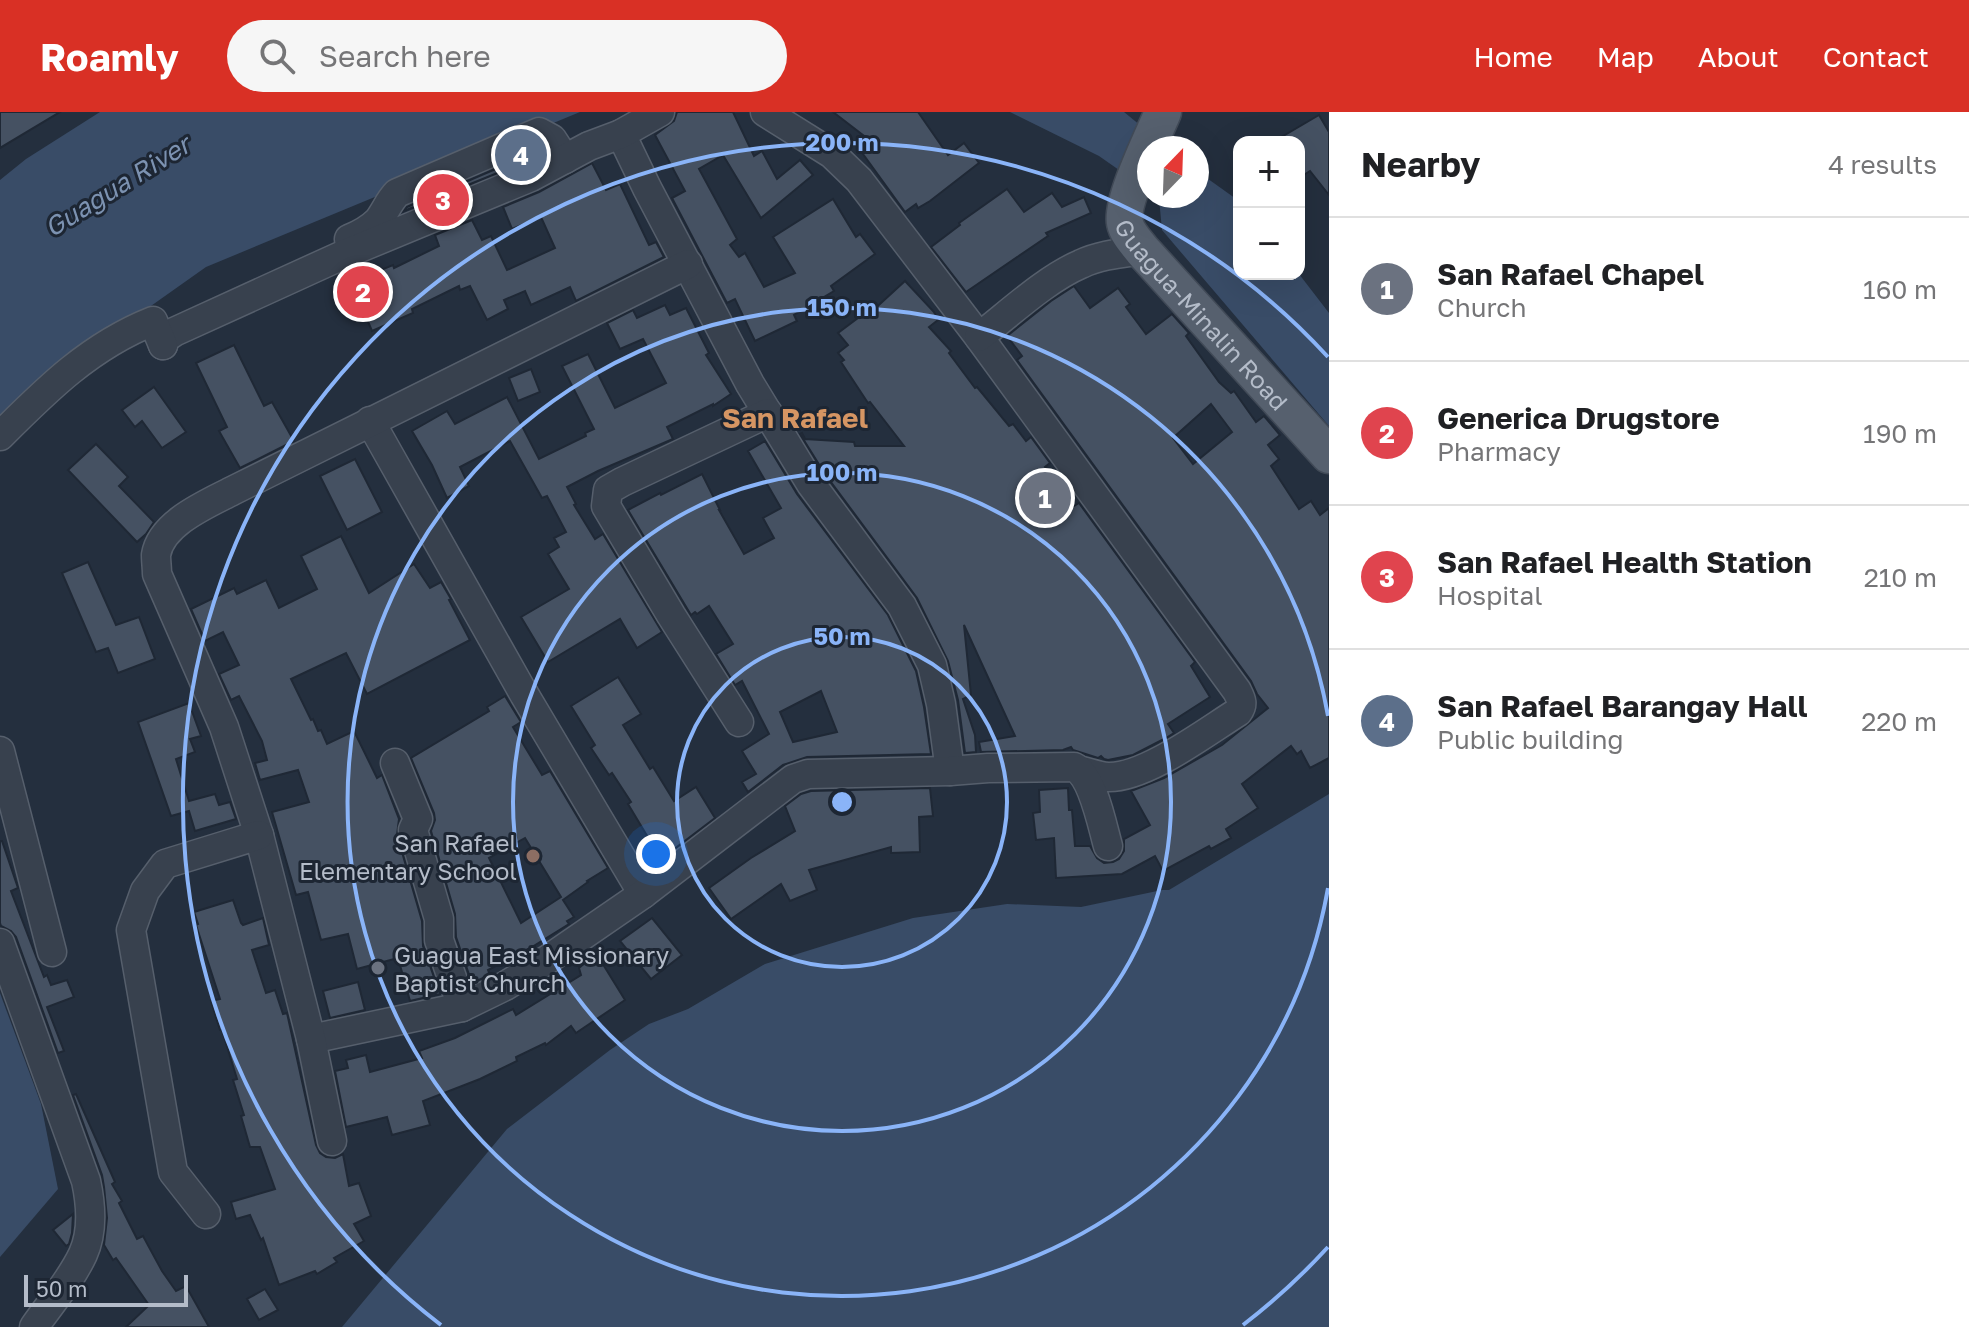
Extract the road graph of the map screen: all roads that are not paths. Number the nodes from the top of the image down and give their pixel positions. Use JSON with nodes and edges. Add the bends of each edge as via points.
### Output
{"nodes":[{"id":1,"x":660,"y":112,"type":"edge"},
{"id":2,"x":765,"y":112,"type":"edge"},
{"id":3,"x":1163,"y":112,"type":"edge"},
{"id":4,"x":621,"y":134,"type":"junction"},
{"id":5,"x":565,"y":159,"type":"junction"},
{"id":6,"x":1142,"y":250,"type":"junction"},
{"id":7,"x":688,"y":264,"type":"junction"},
{"id":8,"x":153,"y":321,"type":"junction"},
{"id":9,"x":979,"y":337,"type":"junction"},
{"id":10,"x":768,"y":413,"type":"junction"},
{"id":11,"x":370,"y":421,"type":"junction"},
{"id":12,"x":0,"y":436,"type":"edge"},
{"id":13,"x":1329,"y":455,"type":"edge"},
{"id":14,"x":739,"y":722,"type":"dead end"},
{"id":15,"x":0,"y":751,"type":"edge"},
{"id":16,"x":395,"y":763,"type":"dead end"},
{"id":17,"x":950,"y":771,"type":"junction"},
{"id":18,"x":1082,"y":771,"type":"junction"},
{"id":19,"x":259,"y":835,"type":"junction"},
{"id":20,"x":1108,"y":846,"type":"dead end"},
{"id":21,"x":643,"y":894,"type":"junction"},
{"id":22,"x":0,"y":943,"type":"edge"},
{"id":23,"x":52,"y":952,"type":"dead end"},
{"id":24,"x":462,"y":1007,"type":"junction"},
{"id":25,"x":311,"y":1039,"type":"junction"},
{"id":26,"x":332,"y":1141,"type":"dead end"},
{"id":27,"x":206,"y":1214,"type":"dead end"},
{"id":28,"x":34,"y":1327,"type":"edge"}],
"edges":[{"from":1,"to":4,"type":"street"},
{"from":2,"to":9,"type":"street","via":[[849,169]]},
{"from":3,"to":6,"type":"main road","name":"Guagua-Minalin Road","via":[[1125,209],[1125,223]]},
{"from":4,"to":5,"type":"street"},
{"from":4,"to":7,"type":"street"},
{"from":5,"to":8,"type":"street","via":[[174,332],[163,345]]},
{"from":5,"to":8,"type":"street","via":[[552,139],[539,132],[397,193],[378,220],[356,236]]},
{"from":6,"to":9,"type":"street","via":[[1082,263]]},
{"from":6,"to":13,"type":"main road","name":"Guagua-Minalin Road"},
{"from":7,"to":10,"type":"street"},
{"from":7,"to":11,"type":"street"},
{"from":8,"to":12,"type":"street","via":[[85,357]]},
{"from":9,"to":18,"type":"street","via":[[1242,701],[1238,712],[1151,767],[1105,777]]},
{"from":10,"to":14,"type":"street","via":[[622,482],[608,490],[606,498],[622,534]]},
{"from":10,"to":17,"type":"street","via":[[811,484],[902,606],[932,665]]},
{"from":11,"to":19,"type":"street","via":[[187,516],[166,534],[156,553],[157,574],[224,727]]},
{"from":11,"to":21,"type":"street"},
{"from":15,"to":23,"type":"street"},
{"from":16,"to":24,"type":"street","via":[[418,819],[413,830],[439,919],[439,940]]},
{"from":17,"to":18,"type":"street"},
{"from":17,"to":21,"type":"street","via":[[808,774],[793,779]]},
{"from":18,"to":20,"type":"street"},
{"from":19,"to":25,"type":"street"},
{"from":19,"to":27,"type":"street","via":[[165,864],[145,891],[131,930],[173,1172]]},
{"from":21,"to":24,"type":"street","via":[[547,960]]},
{"from":22,"to":28,"type":"street","via":[[91,1203],[83,1253]]},
{"from":24,"to":25,"type":"street"},
{"from":25,"to":26,"type":"street"}]}
